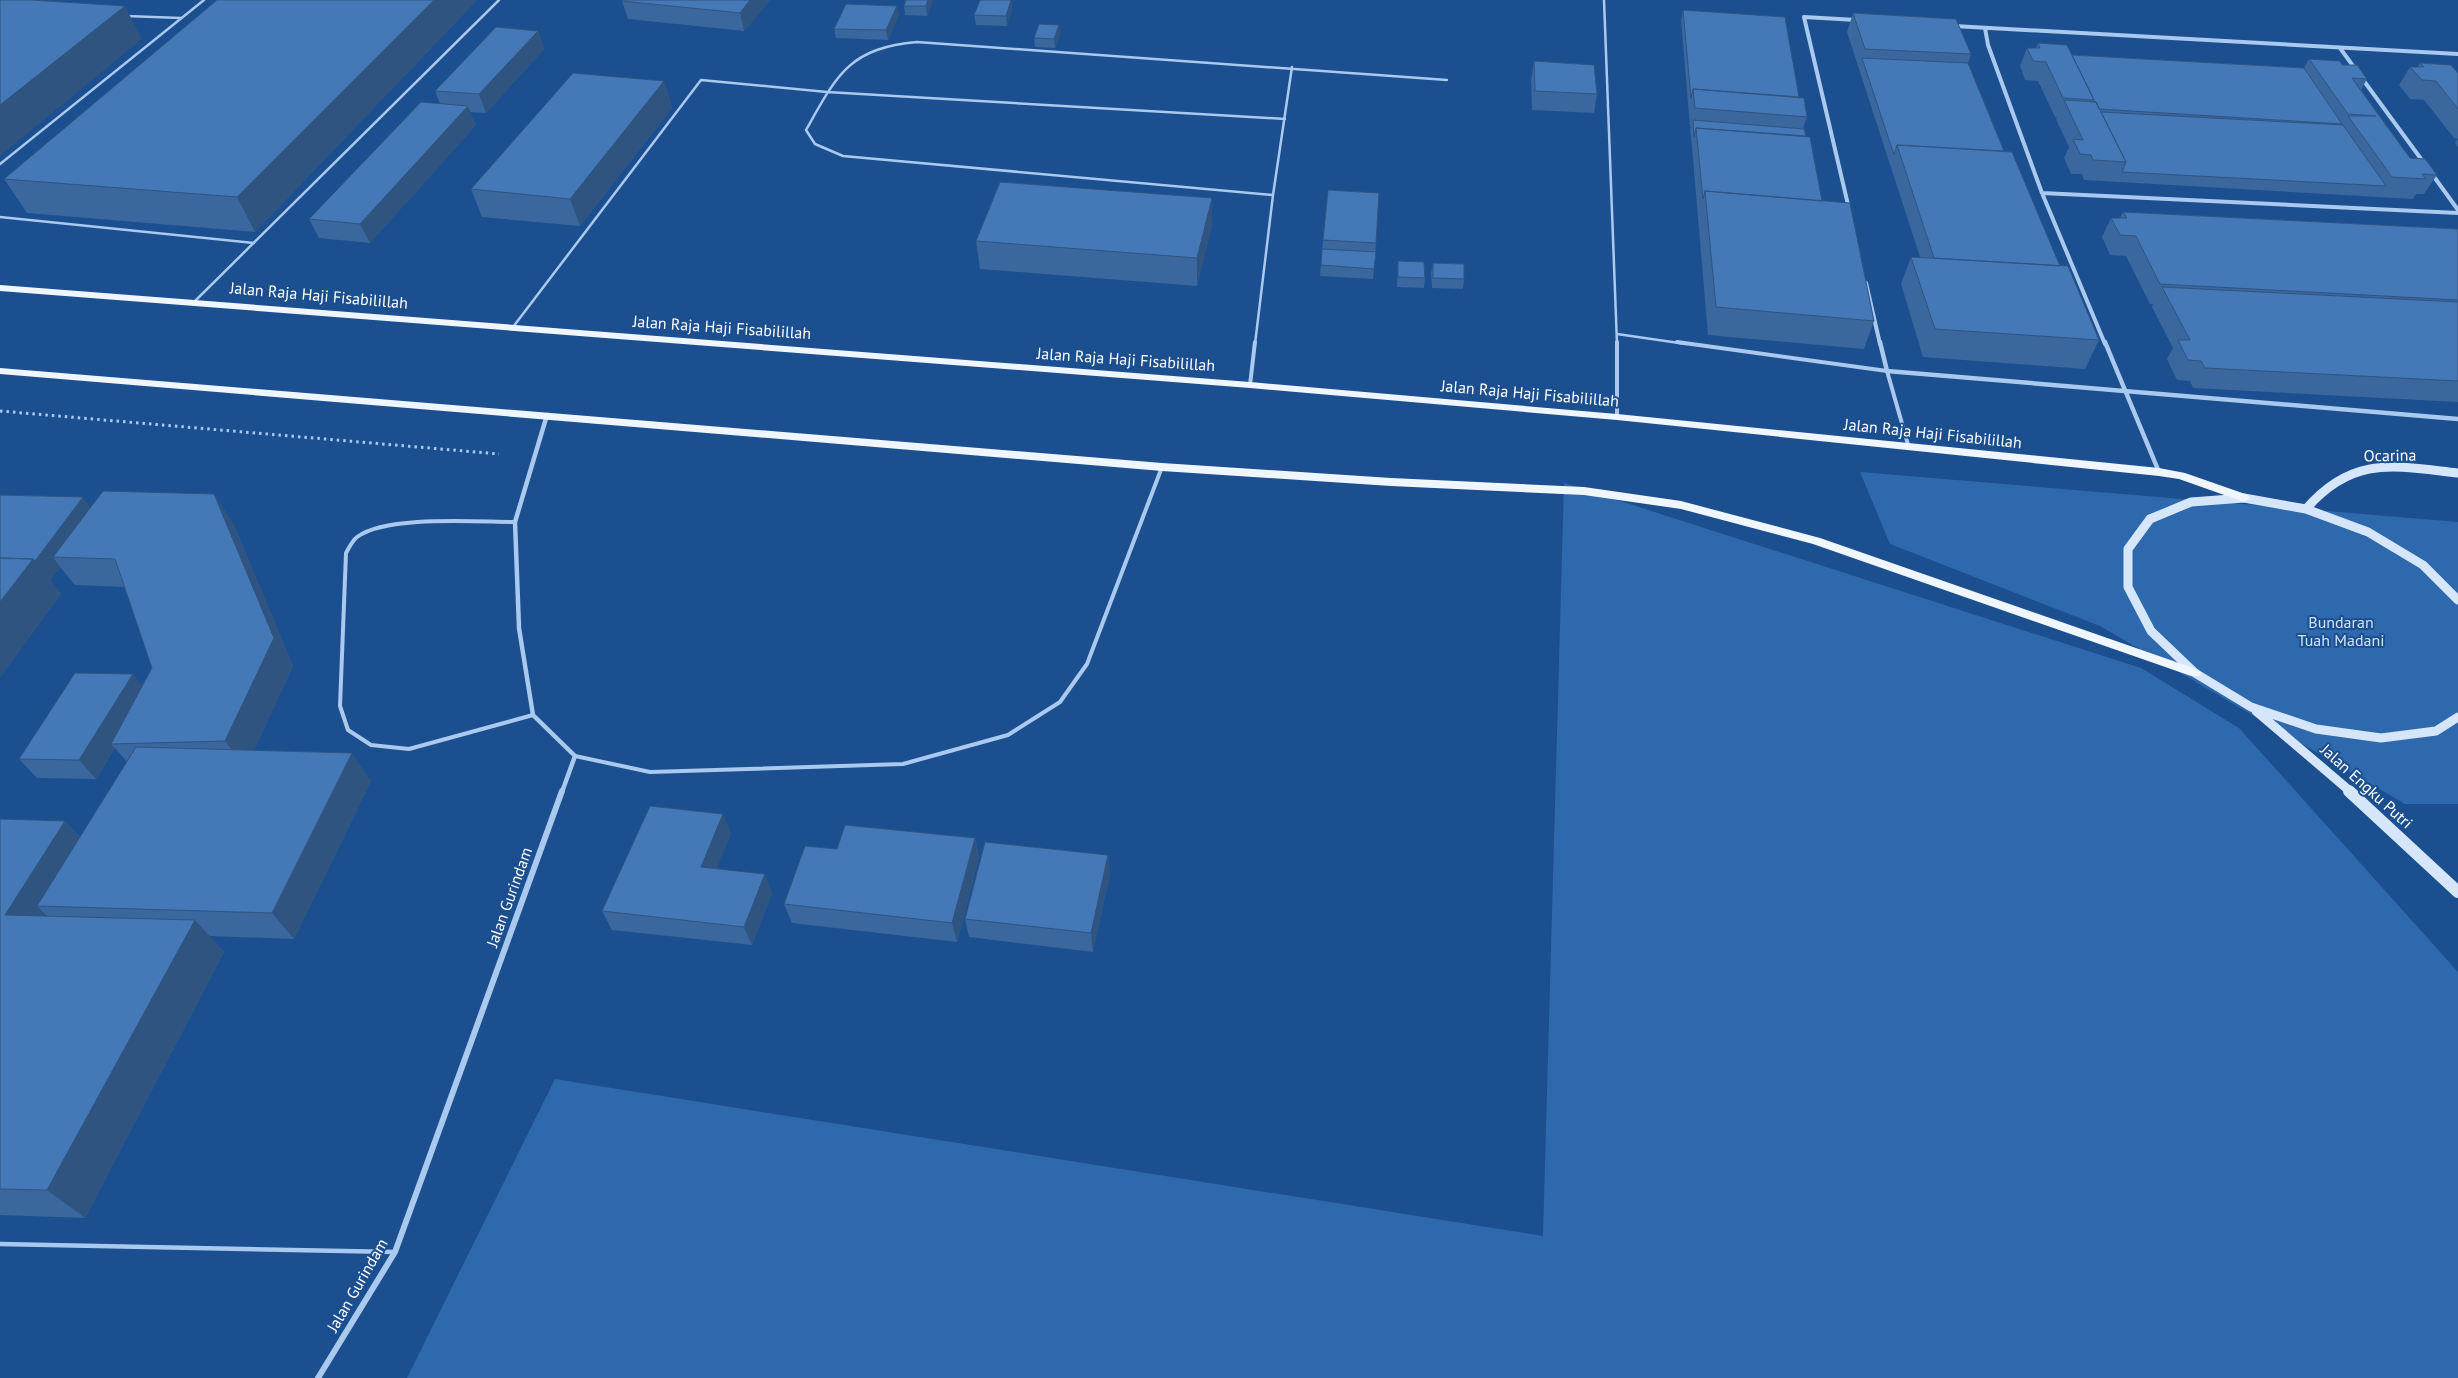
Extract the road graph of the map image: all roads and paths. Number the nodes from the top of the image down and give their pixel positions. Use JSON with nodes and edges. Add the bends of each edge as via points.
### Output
{"nodes":[{"id":1,"x":204,"y":0,"type":"edge"},
{"id":2,"x":499,"y":0,"type":"edge"},
{"id":3,"x":1604,"y":0,"type":"edge"},
{"id":4,"x":124,"y":16,"type":"dead end"},
{"id":5,"x":181,"y":18,"type":"junction"},
{"id":6,"x":1860,"y":20,"type":"edge"},
{"id":7,"x":1949,"y":26,"type":"edge"},
{"id":8,"x":1985,"y":28,"type":"junction"},
{"id":9,"x":2340,"y":48,"type":"junction"},
{"id":10,"x":2458,"y":54,"type":"edge"},
{"id":11,"x":1292,"y":67,"type":"junction"},
{"id":12,"x":1447,"y":80,"type":"dead end"},
{"id":13,"x":827,"y":92,"type":"junction"},
{"id":14,"x":1285,"y":119,"type":"junction"},
{"id":15,"x":0,"y":164,"type":"edge"},
{"id":16,"x":2042,"y":193,"type":"junction"},
{"id":17,"x":1273,"y":195,"type":"junction"},
{"id":18,"x":2458,"y":212,"type":"edge"},
{"id":19,"x":0,"y":217,"type":"edge"},
{"id":20,"x":1851,"y":218,"type":"edge"},
{"id":21,"x":254,"y":243,"type":"junction"},
{"id":22,"x":1864,"y":275,"type":"edge"},
{"id":23,"x":0,"y":288,"type":"edge"},
{"id":24,"x":194,"y":302,"type":"junction"},
{"id":25,"x":513,"y":327,"type":"junction"},
{"id":26,"x":1617,"y":334,"type":"junction"},
{"id":27,"x":1887,"y":371,"type":"junction"},
{"id":28,"x":1,"y":372,"type":"edge"},
{"id":29,"x":1250,"y":385,"type":"junction"},
{"id":30,"x":2124,"y":391,"type":"junction"},
{"id":31,"x":0,"y":411,"type":"edge"},
{"id":32,"x":547,"y":415,"type":"junction"},
{"id":33,"x":1617,"y":417,"type":"junction"},
{"id":34,"x":2458,"y":419,"type":"edge"},
{"id":35,"x":1909,"y":448,"type":"junction"},
{"id":36,"x":534,"y":457,"type":"junction"},
{"id":37,"x":1162,"y":467,"type":"junction"},
{"id":38,"x":2159,"y":472,"type":"junction"},
{"id":39,"x":2458,"y":473,"type":"edge"},
{"id":40,"x":2244,"y":498,"type":"junction"},
{"id":41,"x":2306,"y":508,"type":"junction"},
{"id":42,"x":515,"y":522,"type":"junction"},
{"id":43,"x":2458,"y":600,"type":"edge"},
{"id":44,"x":2196,"y":673,"type":"junction"},
{"id":45,"x":2251,"y":707,"type":"junction"},
{"id":46,"x":533,"y":715,"type":"junction"},
{"id":47,"x":2458,"y":717,"type":"edge"},
{"id":48,"x":575,"y":756,"type":"junction"},
{"id":49,"x":2458,"y":892,"type":"edge"},
{"id":50,"x":0,"y":1244,"type":"edge"},
{"id":51,"x":395,"y":1252,"type":"junction"},
{"id":52,"x":318,"y":1378,"type":"edge"}],
"edges":[{"from":1,"to":5,"type":"lane"},
{"from":2,"to":21,"type":"lane"},
{"from":3,"to":26,"type":"lane"},
{"from":4,"to":5,"type":"lane"},
{"from":5,"to":15,"type":"lane"},
{"from":6,"to":20,"type":"street","via":[[1804,17]]},
{"from":7,"to":8,"type":"street"},
{"from":8,"to":9,"type":"street"},
{"from":8,"to":16,"type":"street","via":[[1988,45]]},
{"from":9,"to":10,"type":"street"},
{"from":9,"to":18,"type":"street"},
{"from":11,"to":12,"type":"lane"},
{"from":11,"to":13,"type":"lane","via":[[895,42],[852,60]]},
{"from":11,"to":14,"type":"lane"},
{"from":13,"to":14,"type":"lane"},
{"from":13,"to":17,"type":"lane","via":[[806,130],[815,144],[843,156]]},
{"from":13,"to":25,"type":"lane","via":[[701,80]]},
{"from":14,"to":17,"type":"lane"},
{"from":16,"to":18,"type":"street"},
{"from":16,"to":30,"type":"street"},
{"from":17,"to":29,"type":"lane"},
{"from":19,"to":21,"type":"lane"},
{"from":21,"to":24,"type":"lane"},
{"from":22,"to":27,"type":"street"},
{"from":23,"to":24,"type":"main road","name":"Jalan Raja Haji Fisabilillah"},
{"from":24,"to":25,"type":"main road","name":"Jalan Raja Haji Fisabilillah"},
{"from":25,"to":29,"type":"main road","name":"Jalan Raja Haji Fisabilillah"},
{"from":26,"to":27,"type":"lane"},
{"from":26,"to":33,"type":"lane"},
{"from":27,"to":30,"type":"street"},
{"from":27,"to":35,"type":"lane"},
{"from":28,"to":32,"type":"main road"},
{"from":29,"to":33,"type":"main road","name":"Jalan Raja Haji Fisabilillah"},
{"from":30,"to":34,"type":"street"},
{"from":30,"to":38,"type":"street"},
{"from":31,"to":36,"type":"path"},
{"from":32,"to":36,"type":"street"},
{"from":32,"to":37,"type":"main road"},
{"from":33,"to":35,"type":"main road","name":"Jalan Raja Haji Fisabilillah"},
{"from":35,"to":38,"type":"main road","name":"Jalan Raja Haji Fisabilillah"},
{"from":36,"to":42,"type":"street"},
{"from":37,"to":44,"type":"main road","via":[[1584,491],[1681,505],[1816,541]]},
{"from":37,"to":48,"type":"lane","via":[[1087,664],[1060,702],[1008,735],[903,764],[650,772]]},
{"from":38,"to":40,"type":"main road","name":"Jalan Raja Haji Fisabilillah","via":[[2181,476]]},
{"from":39,"to":41,"type":"main road","name":"Ocarina","via":[[2393,467],[2356,470],[2328,486]]},
{"from":40,"to":41,"type":"main road"},
{"from":40,"to":44,"type":"main road","via":[[2191,502],[2150,519],[2128,549],[2128,587],[2151,631]]},
{"from":41,"to":43,"type":"main road","via":[[2368,532],[2423,565]]},
{"from":42,"to":46,"type":"street","via":[[520,628]]},
{"from":42,"to":46,"type":"lane","via":[[403,525],[376,528],[356,538],[346,553],[340,706],[348,730],[371,745],[409,749]]},
{"from":44,"to":45,"type":"main road"},
{"from":45,"to":47,"type":"main road","via":[[2316,729],[2381,738],[2436,731]]},
{"from":45,"to":49,"type":"main road","name":"Jalan Engku Putri","via":[[2342,784]]},
{"from":46,"to":48,"type":"street"},
{"from":48,"to":51,"type":"street","name":"Jalan Gurindam"},
{"from":50,"to":51,"type":"lane"},
{"from":51,"to":52,"type":"street","name":"Jalan Gurindam"}]}
